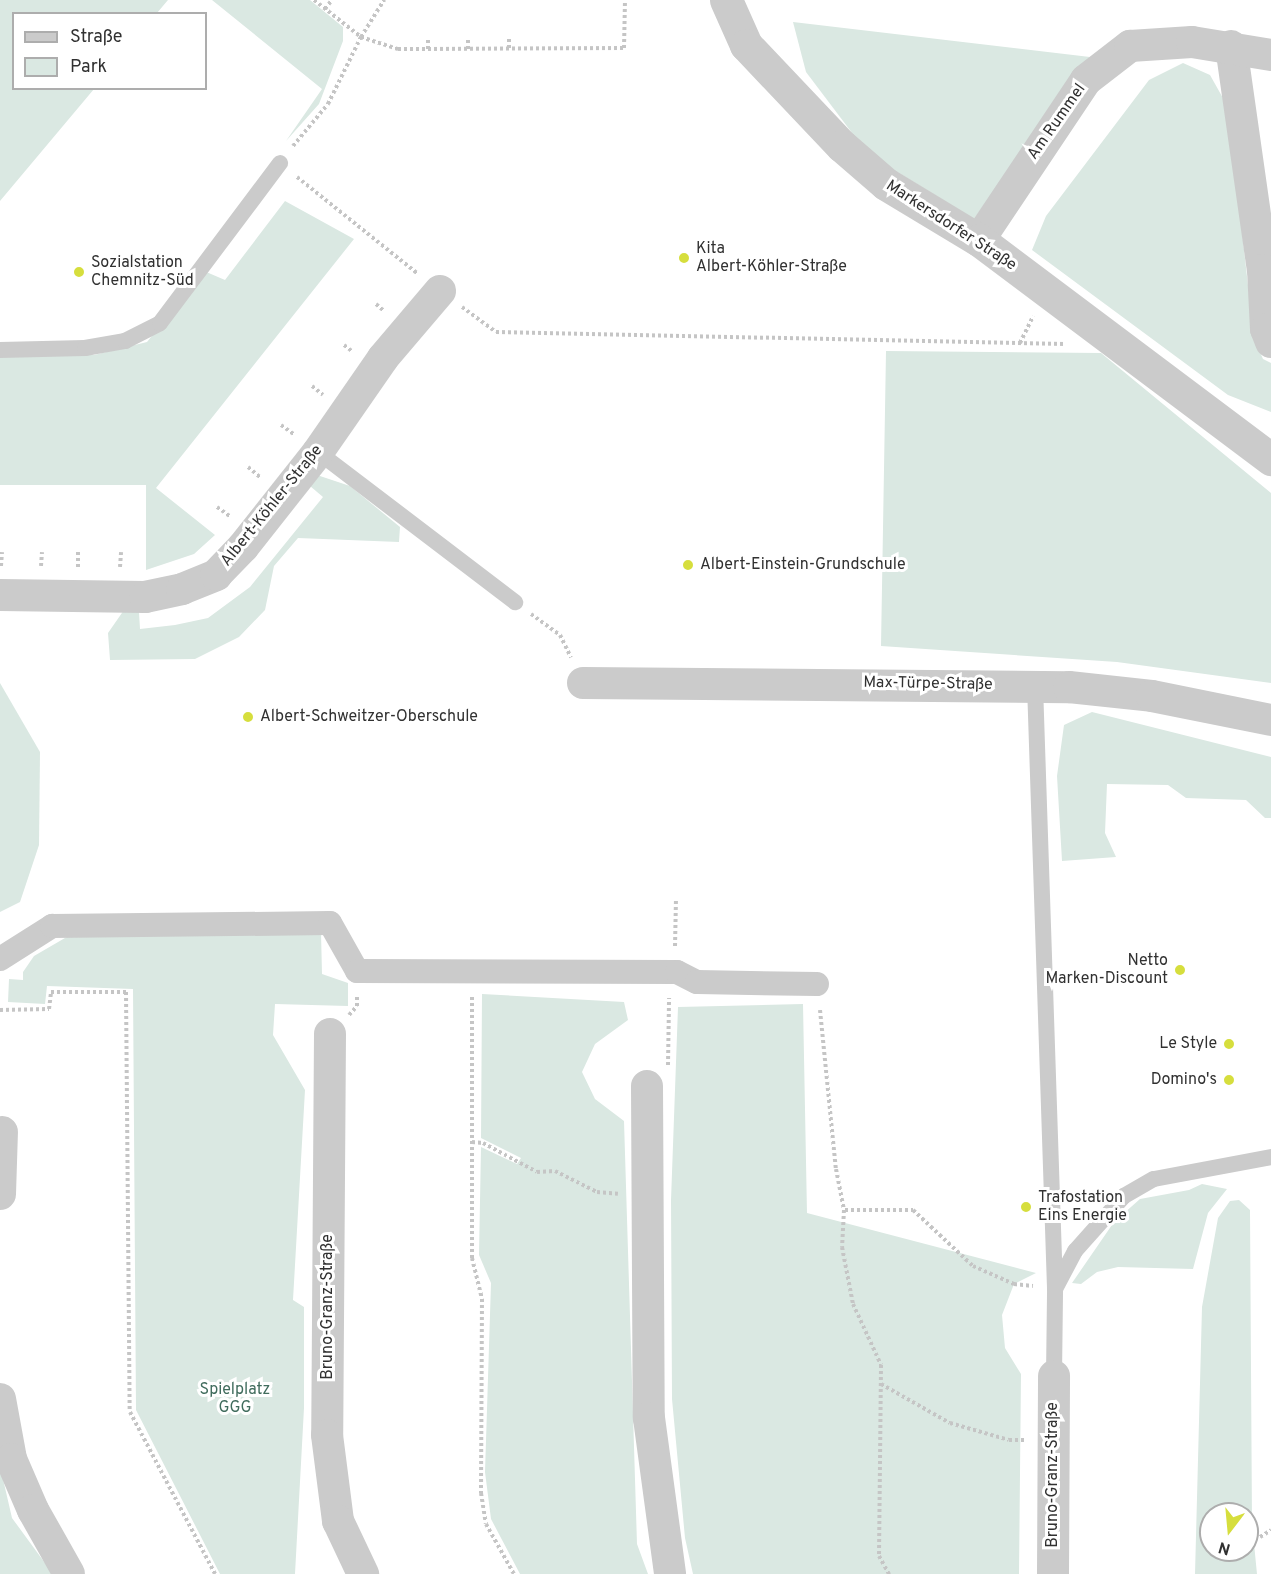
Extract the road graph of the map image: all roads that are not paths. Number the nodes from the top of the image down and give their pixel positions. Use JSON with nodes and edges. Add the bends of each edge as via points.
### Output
{"nodes":[{"id":1,"x":726,"y":0,"type":"edge"},
{"id":2,"x":1231,"y":46,"type":"junction"},
{"id":3,"x":1271,"y":55,"type":"edge"},
{"id":4,"x":280,"y":163,"type":"road end"},
{"id":5,"x":979,"y":240,"type":"junction"},
{"id":6,"x":440,"y":291,"type":"road end"},
{"id":7,"x":1271,"y":342,"type":"edge"},
{"id":8,"x":0,"y":350,"type":"edge"},
{"id":9,"x":318,"y":452,"type":"junction"},
{"id":10,"x":1271,"y":459,"type":"edge"},
{"id":11,"x":0,"y":595,"type":"edge"},
{"id":12,"x":515,"y":602,"type":"dead end"},
{"id":13,"x":583,"y":683,"type":"dead end"},
{"id":14,"x":1035,"y":685,"type":"junction"},
{"id":15,"x":1271,"y":720,"type":"edge"},
{"id":16,"x":0,"y":959,"type":"edge"},
{"id":17,"x":817,"y":984,"type":"road end"},
{"id":18,"x":330,"y":1034,"type":"road end"},
{"id":19,"x":647,"y":1086,"type":"dead end"},
{"id":20,"x":2,"y":1132,"type":"dead end"},
{"id":21,"x":1271,"y":1158,"type":"edge"},
{"id":22,"x":0,"y":1194,"type":"edge"},
{"id":23,"x":1055,"y":1289,"type":"junction"},
{"id":24,"x":1054,"y":1376,"type":"joint"},
{"id":25,"x":0,"y":1399,"type":"edge"},
{"id":26,"x":69,"y":1574,"type":"edge"},
{"id":27,"x":363,"y":1574,"type":"edge"},
{"id":28,"x":670,"y":1574,"type":"edge"},
{"id":29,"x":1053,"y":1574,"type":"edge"}],
"edges":[{"from":1,"to":5,"type":"street","name":"Markersdorfer Straße","via":[[746,45],[842,146],[886,184]]},
{"from":2,"to":3,"type":"street","name":"Am Rummel"},
{"from":2,"to":5,"type":"street","name":"Am Rummel","via":[[1192,42],[1130,46],[1086,80]]},
{"from":2,"to":7,"type":"street","via":[[1263,270],[1266,329]]},
{"from":4,"to":8,"type":"lane","via":[[160,323],[125,341],[85,348]]},
{"from":5,"to":10,"type":"street","name":"Markersdorfer Straße"},
{"from":6,"to":9,"type":"street","name":"Albert-Köhler-Straße","via":[[383,358]]},
{"from":9,"to":11,"type":"street","name":"Albert-Köhler-Straße","via":[[216,575],[182,589],[145,597]]},
{"from":9,"to":12,"type":"lane"},
{"from":13,"to":14,"type":"street","name":"Max-Türpe-Straße"},
{"from":14,"to":15,"type":"street","name":"Max-Türpe-Straße","via":[[1152,696]]},
{"from":14,"to":23,"type":"lane"},
{"from":16,"to":17,"type":"street","via":[[52,926],[330,923],[357,970],[677,972],[697,982]]},
{"from":18,"to":27,"type":"street","name":"Bruno-Granz-Straße","via":[[327,1435],[338,1521]]},
{"from":19,"to":28,"type":"street","via":[[649,1418]]},
{"from":20,"to":22,"type":"street"},
{"from":21,"to":23,"type":"lane","via":[[1154,1179],[1124,1196],[1075,1251]]},
{"from":23,"to":24,"type":"lane"},
{"from":24,"to":29,"type":"street","name":"Bruno-Granz-Straße"},
{"from":25,"to":26,"type":"street","via":[[10,1459]]}]}
